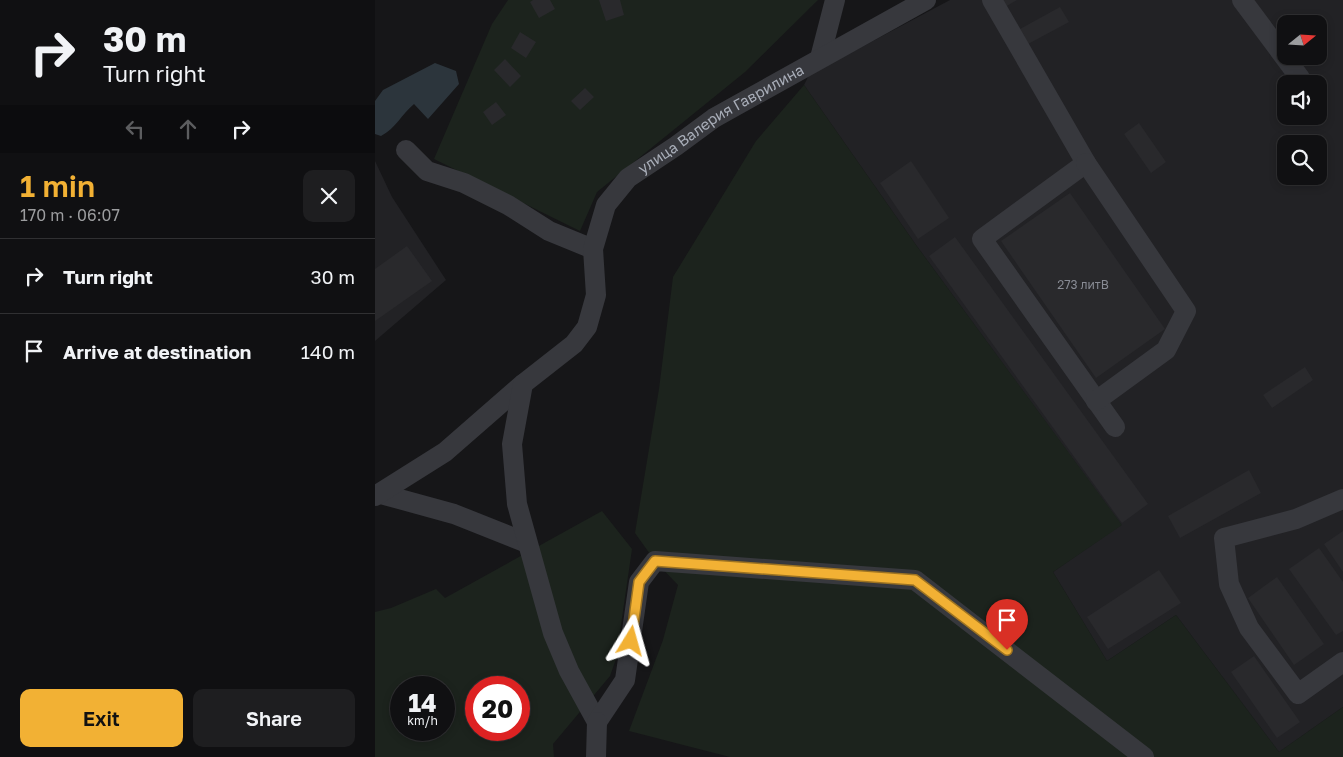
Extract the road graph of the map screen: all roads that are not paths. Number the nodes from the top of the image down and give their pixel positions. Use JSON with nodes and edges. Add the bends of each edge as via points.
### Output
{"nodes":[{"id":1,"x":835,"y":0,"type":"edge"},
{"id":2,"x":926,"y":0,"type":"edge"},
{"id":3,"x":992,"y":0,"type":"edge"},
{"id":4,"x":1242,"y":0,"type":"edge"},
{"id":5,"x":820,"y":58,"type":"junction"},
{"id":6,"x":1298,"y":75,"type":"edge"},
{"id":7,"x":406,"y":150,"type":"dead end"},
{"id":8,"x":1086,"y":163,"type":"junction"},
{"id":9,"x":593,"y":249,"type":"junction"},
{"id":10,"x":523,"y":384,"type":"junction"},
{"id":11,"x":1097,"y":401,"type":"junction"},
{"id":12,"x":1115,"y":427,"type":"dead end"},
{"id":13,"x":378,"y":495,"type":"edge"},
{"id":14,"x":1343,"y":499,"type":"edge"},
{"id":15,"x":527,"y":544,"type":"junction"},
{"id":16,"x":1343,"y":662,"type":"edge"},
{"id":17,"x":597,"y":722,"type":"junction"},
{"id":18,"x":596,"y":757,"type":"edge"},
{"id":19,"x":1143,"y":757,"type":"edge"}],
"edges":[{"from":1,"to":5,"type":"street"},
{"from":2,"to":5,"type":"street","name":"улица Валерия Гаврилина"},
{"from":3,"to":8,"type":"street"},
{"from":4,"to":6,"type":"street"},
{"from":5,"to":9,"type":"street","name":"улица Валерия Гаврилина","via":[[714,118],[628,178],[607,205]]},
{"from":7,"to":9,"type":"street","via":[[427,171],[464,184],[508,205],[549,231]]},
{"from":8,"to":11,"type":"street","via":[[1186,311],[1166,350]]},
{"from":8,"to":11,"type":"street","via":[[982,239]]},
{"from":9,"to":10,"type":"street","name":"улица Валерия Гаврилина","via":[[596,294],[587,327],[574,344]]},
{"from":10,"to":13,"type":"street","name":"улица Валерия Гаврилина","via":[[445,452]]},
{"from":10,"to":15,"type":"street","via":[[512,444],[517,504]]},
{"from":11,"to":12,"type":"street"},
{"from":13,"to":15,"type":"street","via":[[454,514]]},
{"from":14,"to":16,"type":"street","via":[[1296,519],[1224,538],[1229,584],[1249,628],[1298,694]]},
{"from":15,"to":17,"type":"street","via":[[553,633]]},
{"from":17,"to":18,"type":"street"},
{"from":17,"to":19,"type":"street","via":[[625,680],[639,582],[655,561],[915,580]]}]}
